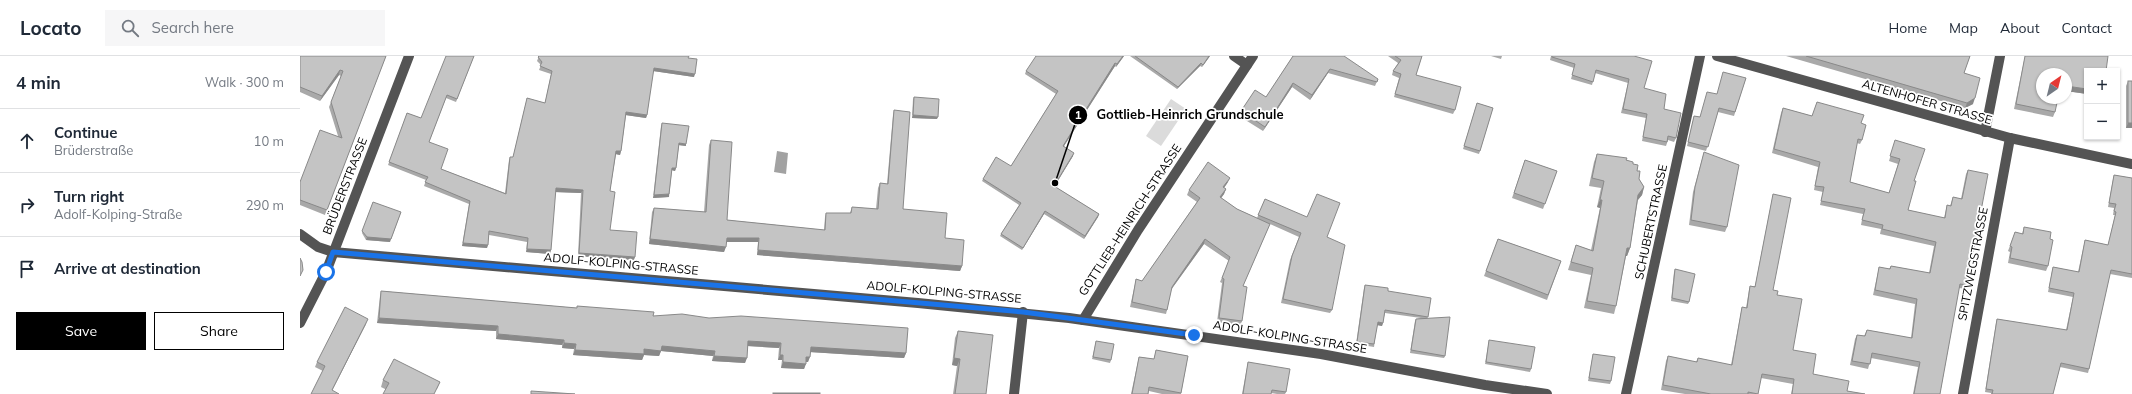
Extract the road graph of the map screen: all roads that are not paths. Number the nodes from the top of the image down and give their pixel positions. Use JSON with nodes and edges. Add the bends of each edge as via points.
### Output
{"nodes":[{"id":1,"x":409,"y":56,"type":"edge"},
{"id":2,"x":1234,"y":56,"type":"edge"},
{"id":3,"x":1253,"y":56,"type":"edge"},
{"id":4,"x":1700,"y":56,"type":"edge"},
{"id":5,"x":1717,"y":56,"type":"edge"},
{"id":6,"x":2000,"y":56,"type":"edge"},
{"id":7,"x":1247,"y":65,"type":"junction"},
{"id":8,"x":1985,"y":132,"type":"junction"},
{"id":9,"x":2010,"y":138,"type":"junction"},
{"id":10,"x":2132,"y":164,"type":"edge"},
{"id":11,"x":300,"y":234,"type":"edge"},
{"id":12,"x":333,"y":252,"type":"junction"},
{"id":13,"x":1023,"y":312,"type":"junction"},
{"id":14,"x":1083,"y":320,"type":"junction"},
{"id":15,"x":300,"y":323,"type":"edge"},
{"id":16,"x":1014,"y":394,"type":"edge"},
{"id":17,"x":1547,"y":394,"type":"edge"},
{"id":18,"x":1626,"y":394,"type":"edge"},
{"id":19,"x":1963,"y":394,"type":"edge"}],
"edges":[{"from":1,"to":12,"type":"street","name":"BRÜDERSTRASSE"},
{"from":2,"to":7,"type":"street"},
{"from":3,"to":7,"type":"street","name":"GOTTLIEB-HEINRICH-STRASSE"},
{"from":4,"to":18,"type":"street","name":"SCHUBERTSTRASSE"},
{"from":5,"to":8,"type":"street","name":"ALTENHOFER STRASSE"},
{"from":6,"to":8,"type":"street"},
{"from":7,"to":14,"type":"street","name":"GOTTLIEB-HEINRICH-STRASSE","via":[[1138,230]]},
{"from":8,"to":9,"type":"street","name":"ALTENHOFER STRASSE"},
{"from":9,"to":10,"type":"street","name":"ALTENHOFER STRASSE"},
{"from":9,"to":19,"type":"street","name":"SPITZWEGSTRASSE"},
{"from":11,"to":12,"type":"street","name":"ADOLF-KOLPING-STRASSE","via":[[318,247]]},
{"from":12,"to":13,"type":"street","name":"ADOLF-KOLPING-STRASSE"},
{"from":12,"to":15,"type":"street","name":"BRÜDERSTRASSE","via":[[326,272]]},
{"from":13,"to":14,"type":"street","name":"ADOLF-KOLPING-STRASSE"},
{"from":13,"to":16,"type":"street"},
{"from":14,"to":17,"type":"street","name":"ADOLF-KOLPING-STRASSE","via":[[1321,354]]}]}
